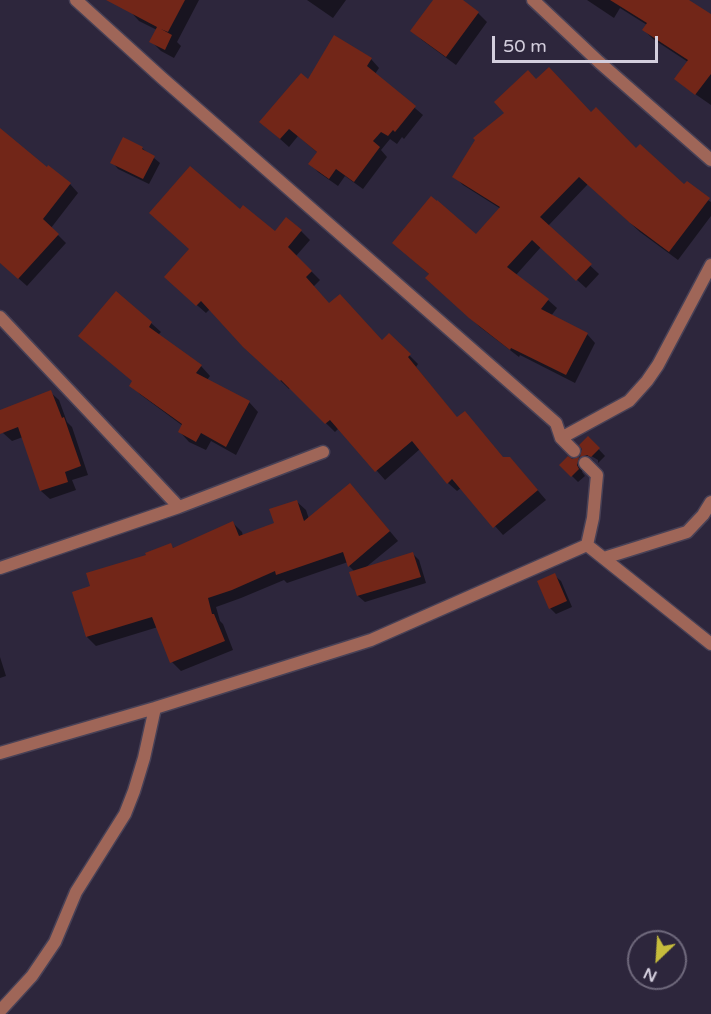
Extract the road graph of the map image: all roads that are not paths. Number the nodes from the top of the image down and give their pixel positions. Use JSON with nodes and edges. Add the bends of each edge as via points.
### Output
{"nodes":[{"id":1,"x":76,"y":0,"type":"edge"},
{"id":2,"x":532,"y":0,"type":"edge"},
{"id":3,"x":711,"y":160,"type":"edge"},
{"id":4,"x":711,"y":265,"type":"edge"},
{"id":5,"x":0,"y":317,"type":"edge"},
{"id":6,"x":561,"y":438,"type":"junction"},
{"id":7,"x":573,"y":450,"type":"dead end"},
{"id":8,"x":323,"y":452,"type":"dead end"},
{"id":9,"x":585,"y":463,"type":"dead end"},
{"id":10,"x":711,"y":502,"type":"edge"},
{"id":11,"x":179,"y":507,"type":"junction"},
{"id":12,"x":587,"y":545,"type":"junction"},
{"id":13,"x":604,"y":558,"type":"junction"},
{"id":14,"x":0,"y":568,"type":"edge"},
{"id":15,"x":711,"y":645,"type":"edge"},
{"id":16,"x":155,"y":708,"type":"junction"},
{"id":17,"x":0,"y":753,"type":"edge"},
{"id":18,"x":0,"y":1011,"type":"edge"}],
"edges":[{"from":1,"to":6,"type":"street","via":[[556,423]]},
{"from":2,"to":3,"type":"street"},
{"from":4,"to":6,"type":"street","via":[[647,381],[629,401]]},
{"from":5,"to":11,"type":"street"},
{"from":6,"to":7,"type":"street"},
{"from":8,"to":11,"type":"street"},
{"from":9,"to":12,"type":"street","via":[[597,475]]},
{"from":10,"to":13,"type":"street","via":[[687,532]]},
{"from":11,"to":14,"type":"street"},
{"from":12,"to":13,"type":"street"},
{"from":12,"to":16,"type":"street","via":[[371,640]]},
{"from":13,"to":15,"type":"street"},
{"from":16,"to":17,"type":"street"},
{"from":16,"to":18,"type":"street","via":[[144,758],[124,814],[76,892],[55,942],[32,976]]}]}
